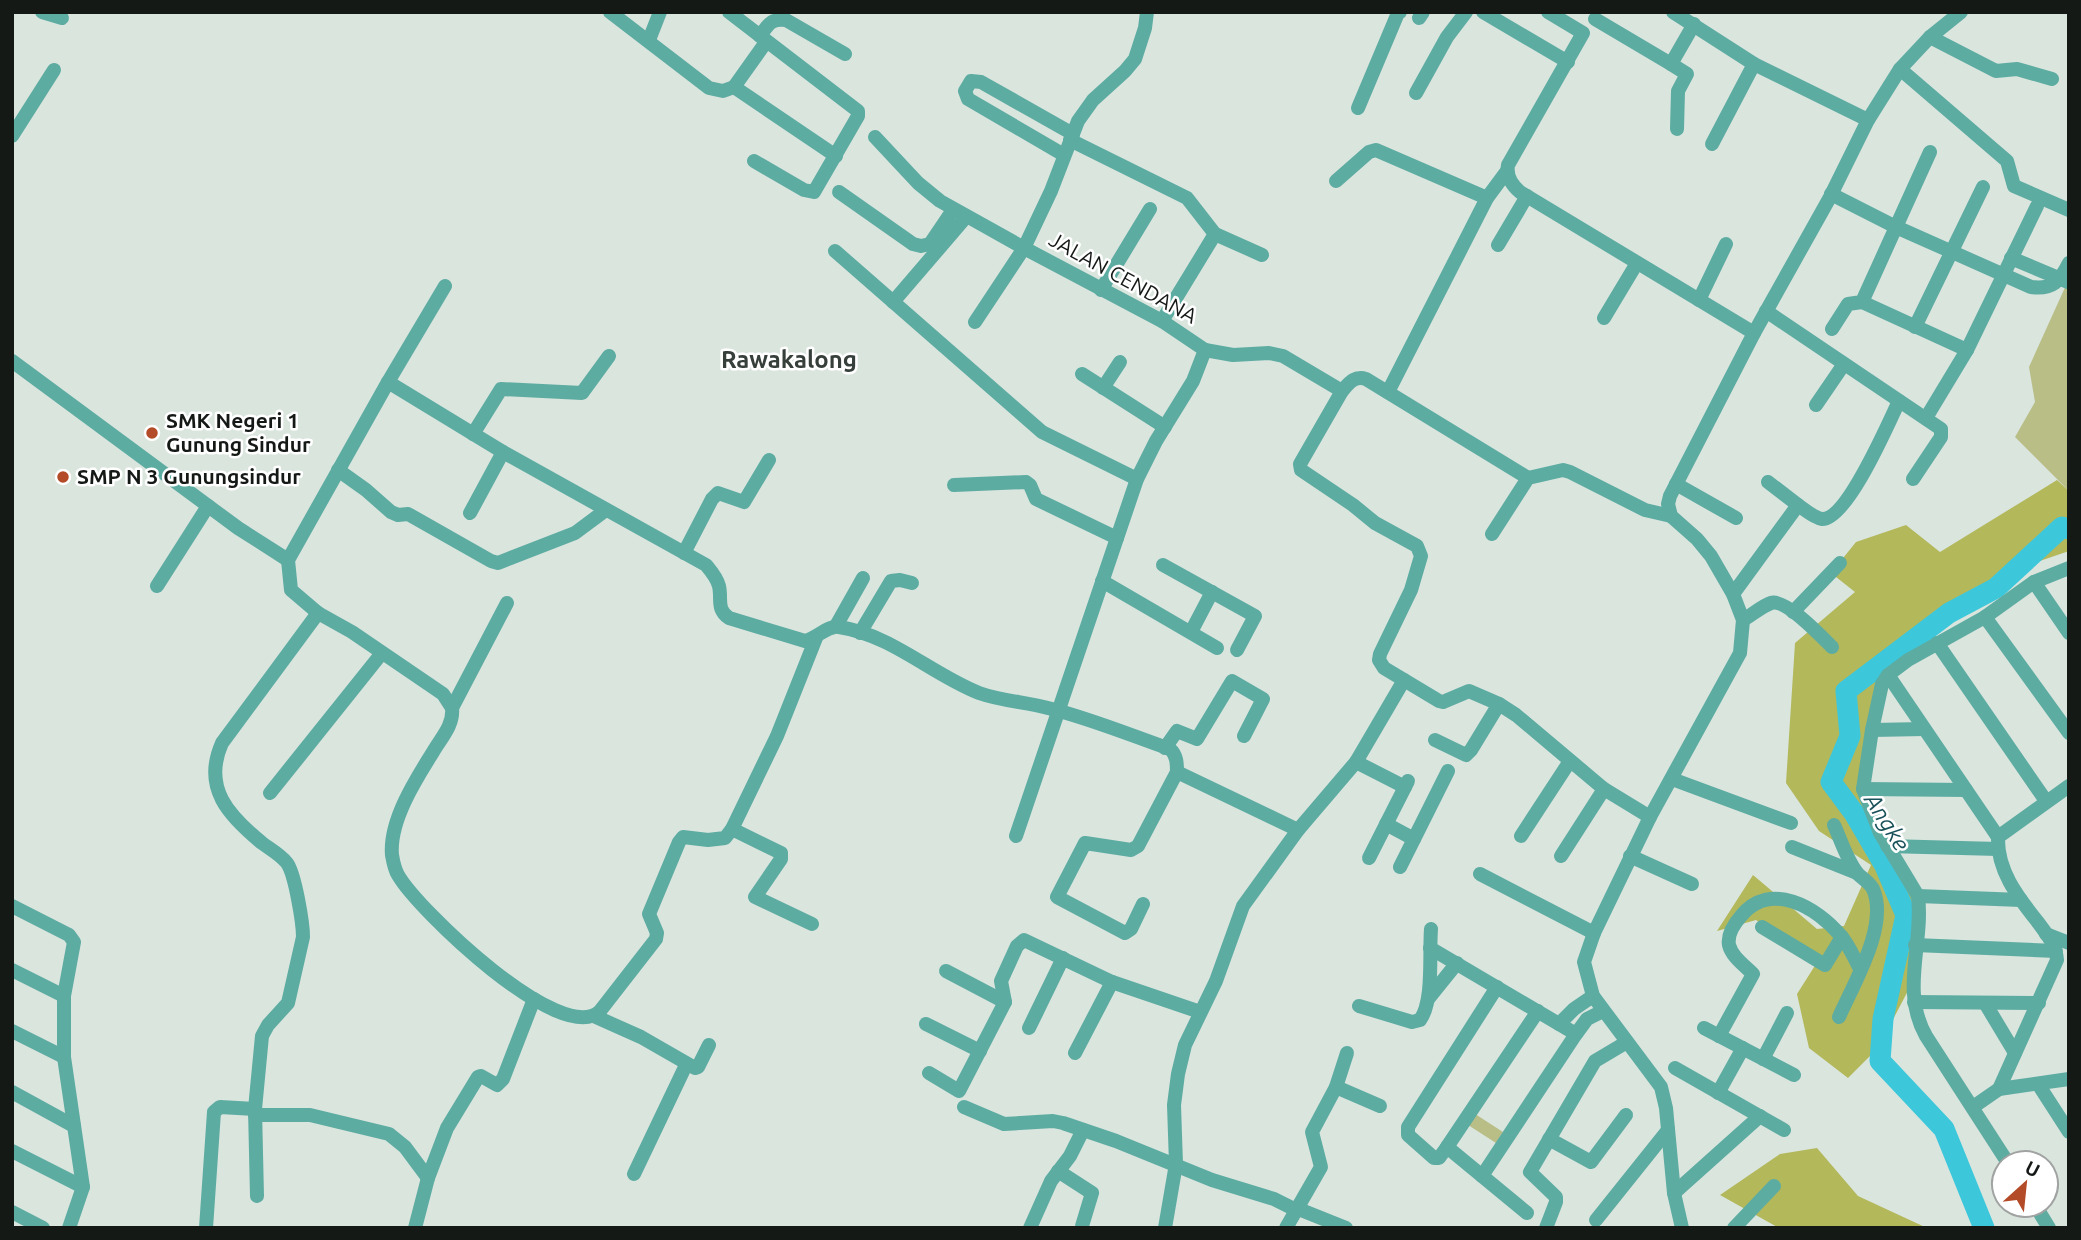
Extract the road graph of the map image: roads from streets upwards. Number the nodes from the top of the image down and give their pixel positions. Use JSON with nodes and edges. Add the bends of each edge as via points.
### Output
{"nodes":[{"id":1,"x":42,"y":12,"type":"edge"},
{"id":2,"x":610,"y":12,"type":"edge"},
{"id":3,"x":660,"y":12,"type":"edge"},
{"id":4,"x":729,"y":12,"type":"edge"},
{"id":5,"x":1147,"y":12,"type":"edge"},
{"id":6,"x":1400,"y":12,"type":"edge"},
{"id":7,"x":1466,"y":12,"type":"edge"},
{"id":8,"x":1483,"y":12,"type":"edge"},
{"id":9,"x":1548,"y":12,"type":"edge"},
{"id":10,"x":1673,"y":12,"type":"edge"},
{"id":11,"x":1953,"y":14,"type":"edge"},
{"id":12,"x":1597,"y":15,"type":"edge"},
{"id":13,"x":62,"y":18,"type":"dead end"},
{"id":14,"x":1694,"y":24,"type":"junction"},
{"id":15,"x":1583,"y":33,"type":"junction"},
{"id":16,"x":1930,"y":37,"type":"junction"},
{"id":17,"x":763,"y":39,"type":"junction"},
{"id":18,"x":649,"y":40,"type":"junction"},
{"id":19,"x":845,"y":54,"type":"dead end"},
{"id":20,"x":1568,"y":62,"type":"junction"},
{"id":21,"x":1671,"y":64,"type":"junction"},
{"id":22,"x":1754,"y":64,"type":"junction"},
{"id":23,"x":1900,"y":69,"type":"junction"},
{"id":24,"x":54,"y":70,"type":"dead end"},
{"id":25,"x":2052,"y":79,"type":"dead end"},
{"id":26,"x":734,"y":87,"type":"junction"},
{"id":27,"x":1416,"y":93,"type":"dead end"},
{"id":28,"x":1358,"y":108,"type":"dead end"},
{"id":29,"x":1868,"y":120,"type":"junction"},
{"id":30,"x":1677,"y":129,"type":"dead end"},
{"id":31,"x":12,"y":136,"type":"edge"},
{"id":32,"x":874,"y":137,"type":"dead end"},
{"id":33,"x":1069,"y":143,"type":"junction"},
{"id":34,"x":1712,"y":144,"type":"dead end"},
{"id":35,"x":1930,"y":152,"type":"dead end"},
{"id":36,"x":836,"y":156,"type":"junction"},
{"id":37,"x":754,"y":160,"type":"dead end"},
{"id":38,"x":1507,"y":171,"type":"junction"},
{"id":39,"x":1336,"y":181,"type":"dead end"},
{"id":40,"x":1983,"y":187,"type":"dead end"},
{"id":41,"x":839,"y":192,"type":"dead end"},
{"id":42,"x":1831,"y":194,"type":"junction"},
{"id":43,"x":1527,"y":196,"type":"junction"},
{"id":44,"x":1487,"y":198,"type":"junction"},
{"id":45,"x":2037,"y":206,"type":"dead end"},
{"id":46,"x":1150,"y":209,"type":"dead end"},
{"id":47,"x":953,"y":210,"type":"junction"},
{"id":48,"x":2069,"y":210,"type":"edge"},
{"id":49,"x":966,"y":217,"type":"junction"},
{"id":50,"x":1896,"y":227,"type":"junction"},
{"id":51,"x":1215,"y":234,"type":"junction"},
{"id":52,"x":1727,"y":244,"type":"dead end"},
{"id":53,"x":1498,"y":245,"type":"dead end"},
{"id":54,"x":1024,"y":248,"type":"junction"},
{"id":55,"x":835,"y":251,"type":"dead end"},
{"id":56,"x":1952,"y":252,"type":"junction"},
{"id":57,"x":1262,"y":255,"type":"dead end"},
{"id":58,"x":2011,"y":258,"type":"junction"},
{"id":59,"x":2069,"y":263,"type":"edge"},
{"id":60,"x":1637,"y":264,"type":"junction"},
{"id":61,"x":2003,"y":276,"type":"junction"},
{"id":62,"x":2065,"y":281,"type":"edge"},
{"id":63,"x":445,"y":286,"type":"dead end"},
{"id":64,"x":1101,"y":290,"type":"junction"},
{"id":65,"x":1699,"y":300,"type":"junction"},
{"id":66,"x":893,"y":302,"type":"junction"},
{"id":67,"x":1862,"y":302,"type":"junction"},
{"id":68,"x":1766,"y":311,"type":"junction"},
{"id":69,"x":1604,"y":318,"type":"dead end"},
{"id":70,"x":1162,"y":321,"type":"junction"},
{"id":71,"x":975,"y":322,"type":"dead end"},
{"id":72,"x":1915,"y":327,"type":"junction"},
{"id":73,"x":1832,"y":330,"type":"dead end"},
{"id":74,"x":1754,"y":333,"type":"junction"},
{"id":75,"x":1205,"y":350,"type":"junction"},
{"id":76,"x":1967,"y":350,"type":"junction"},
{"id":77,"x":609,"y":356,"type":"dead end"},
{"id":78,"x":12,"y":361,"type":"edge"},
{"id":79,"x":1119,"y":362,"type":"dead end"},
{"id":80,"x":1844,"y":364,"type":"junction"},
{"id":81,"x":1082,"y":374,"type":"dead end"},
{"id":82,"x":388,"y":382,"type":"junction"},
{"id":83,"x":1103,"y":388,"type":"junction"},
{"id":84,"x":1342,"y":390,"type":"junction"},
{"id":85,"x":1388,"y":392,"type":"junction"},
{"id":86,"x":1899,"y":401,"type":"junction"},
{"id":87,"x":1816,"y":405,"type":"dead end"},
{"id":88,"x":1926,"y":418,"type":"junction"},
{"id":89,"x":1165,"y":426,"type":"junction"},
{"id":90,"x":473,"y":434,"type":"junction"},
{"id":91,"x":503,"y":452,"type":"junction"},
{"id":92,"x":769,"y":460,"type":"dead end"},
{"id":93,"x":338,"y":470,"type":"junction"},
{"id":94,"x":1528,"y":478,"type":"junction"},
{"id":95,"x":1138,"y":479,"type":"junction"},
{"id":96,"x":1913,"y":479,"type":"dead end"},
{"id":97,"x":1768,"y":482,"type":"dead end"},
{"id":98,"x":1676,"y":484,"type":"junction"},
{"id":99,"x":954,"y":485,"type":"dead end"},
{"id":100,"x":1798,"y":505,"type":"junction"},
{"id":101,"x":208,"y":506,"type":"junction"},
{"id":102,"x":606,"y":510,"type":"junction"},
{"id":103,"x":470,"y":513,"type":"dead end"},
{"id":104,"x":1671,"y":516,"type":"junction"},
{"id":105,"x":1736,"y":518,"type":"dead end"},
{"id":106,"x":1492,"y":534,"type":"dead end"},
{"id":107,"x":1117,"y":538,"type":"junction"},
{"id":108,"x":684,"y":553,"type":"junction"},
{"id":109,"x":288,"y":560,"type":"junction"},
{"id":110,"x":1840,"y":563,"type":"dead end"},
{"id":111,"x":1163,"y":565,"type":"dead end"},
{"id":112,"x":2069,"y":568,"type":"edge"},
{"id":113,"x":863,"y":578,"type":"dead end"},
{"id":114,"x":1102,"y":581,"type":"junction"},
{"id":115,"x":2034,"y":582,"type":"junction"},
{"id":116,"x":912,"y":583,"type":"dead end"},
{"id":117,"x":157,"y":586,"type":"dead end"},
{"id":118,"x":1212,"y":592,"type":"junction"},
{"id":119,"x":1733,"y":594,"type":"junction"},
{"id":120,"x":507,"y":603,"type":"dead end"},
{"id":121,"x":1793,"y":612,"type":"junction"},
{"id":122,"x":318,"y":613,"type":"junction"},
{"id":123,"x":1985,"y":617,"type":"junction"},
{"id":124,"x":1743,"y":620,"type":"junction"},
{"id":125,"x":836,"y":626,"type":"junction"},
{"id":126,"x":1191,"y":632,"type":"junction"},
{"id":127,"x":2069,"y":632,"type":"edge"},
{"id":128,"x":860,"y":633,"type":"junction"},
{"id":129,"x":816,"y":638,"type":"junction"},
{"id":130,"x":1937,"y":643,"type":"junction"},
{"id":131,"x":1832,"y":647,"type":"dead end"},
{"id":132,"x":1217,"y":648,"type":"dead end"},
{"id":133,"x":1237,"y":650,"type":"dead end"},
{"id":134,"x":382,"y":653,"type":"junction"},
{"id":135,"x":1888,"y":675,"type":"junction"},
{"id":136,"x":1404,"y":680,"type":"junction"},
{"id":137,"x":1499,"y":704,"type":"junction"},
{"id":138,"x":452,"y":708,"type":"junction"},
{"id":139,"x":1057,"y":710,"type":"junction"},
{"id":140,"x":1924,"y":729,"type":"junction"},
{"id":141,"x":1872,"y":730,"type":"junction"},
{"id":142,"x":2069,"y":733,"type":"edge"},
{"id":143,"x":1244,"y":736,"type":"dead end"},
{"id":144,"x":1435,"y":740,"type":"dead end"},
{"id":145,"x":1165,"y":748,"type":"junction"},
{"id":146,"x":1570,"y":761,"type":"junction"},
{"id":147,"x":1356,"y":762,"type":"junction"},
{"id":148,"x":1448,"y":771,"type":"dead end"},
{"id":149,"x":1177,"y":772,"type":"junction"},
{"id":150,"x":1672,"y":779,"type":"junction"},
{"id":151,"x":2069,"y":786,"type":"edge"},
{"id":152,"x":1604,"y":789,"type":"junction"},
{"id":153,"x":1863,"y":789,"type":"junction"},
{"id":154,"x":1966,"y":790,"type":"junction"},
{"id":155,"x":270,"y":793,"type":"dead end"},
{"id":156,"x":2046,"y":801,"type":"junction"},
{"id":157,"x":1650,"y":817,"type":"junction"},
{"id":158,"x":1791,"y":823,"type":"dead end"},
{"id":159,"x":1386,"y":824,"type":"junction"},
{"id":160,"x":1834,"y":825,"type":"dead end"},
{"id":161,"x":732,"y":829,"type":"junction"},
{"id":162,"x":1298,"y":830,"type":"junction"},
{"id":163,"x":1016,"y":836,"type":"dead end"},
{"id":164,"x":1521,"y":836,"type":"dead end"},
{"id":165,"x":1414,"y":839,"type":"junction"},
{"id":166,"x":1998,"y":843,"type":"junction"},
{"id":167,"x":1887,"y":846,"type":"junction"},
{"id":168,"x":1792,"y":847,"type":"dead end"},
{"id":169,"x":1561,"y":856,"type":"dead end"},
{"id":170,"x":1630,"y":856,"type":"junction"},
{"id":171,"x":1369,"y":858,"type":"dead end"},
{"id":172,"x":1400,"y":867,"type":"dead end"},
{"id":173,"x":1857,"y":873,"type":"junction"},
{"id":174,"x":1480,"y":874,"type":"dead end"},
{"id":175,"x":1692,"y":884,"type":"dead end"},
{"id":176,"x":1918,"y":896,"type":"junction"},
{"id":177,"x":2021,"y":901,"type":"junction"},
{"id":178,"x":1143,"y":904,"type":"dead end"},
{"id":179,"x":12,"y":906,"type":"edge"},
{"id":180,"x":811,"y":925,"type":"dead end"},
{"id":181,"x":1762,"y":927,"type":"dead end"},
{"id":182,"x":1431,"y":929,"type":"dead end"},
{"id":183,"x":1594,"y":933,"type":"junction"},
{"id":184,"x":1842,"y":937,"type":"junction"},
{"id":185,"x":1915,"y":945,"type":"junction"},
{"id":186,"x":2062,"y":947,"type":"edge"},
{"id":187,"x":1430,"y":948,"type":"junction"},
{"id":188,"x":1063,"y":958,"type":"junction"},
{"id":189,"x":1457,"y":963,"type":"junction"},
{"id":190,"x":1860,"y":969,"type":"junction"},
{"id":191,"x":12,"y":970,"type":"edge"},
{"id":192,"x":946,"y":971,"type":"dead end"},
{"id":193,"x":1112,"y":982,"type":"junction"},
{"id":194,"x":1497,"y":987,"type":"junction"},
{"id":195,"x":64,"y":996,"type":"junction"},
{"id":196,"x":1593,"y":996,"type":"junction"},
{"id":197,"x":534,"y":999,"type":"junction"},
{"id":198,"x":1428,"y":999,"type":"junction"},
{"id":199,"x":1005,"y":1002,"type":"junction"},
{"id":200,"x":1914,"y":1002,"type":"junction"},
{"id":201,"x":1985,"y":1003,"type":"junction"},
{"id":202,"x":2039,"y":1003,"type":"junction"},
{"id":203,"x":1359,"y":1006,"type":"dead end"},
{"id":204,"x":1538,"y":1011,"type":"junction"},
{"id":205,"x":1603,"y":1011,"type":"junction"},
{"id":206,"x":1200,"y":1012,"type":"junction"},
{"id":207,"x":1787,"y":1013,"type":"dead end"},
{"id":208,"x":594,"y":1016,"type":"junction"},
{"id":209,"x":1839,"y":1017,"type":"dead end"},
{"id":210,"x":926,"y":1024,"type":"dead end"},
{"id":211,"x":1559,"y":1024,"type":"junction"},
{"id":212,"x":1029,"y":1028,"type":"dead end"},
{"id":213,"x":1704,"y":1028,"type":"dead end"},
{"id":214,"x":12,"y":1031,"type":"edge"},
{"id":215,"x":1576,"y":1034,"type":"junction"},
{"id":216,"x":1719,"y":1036,"type":"junction"},
{"id":217,"x":1627,"y":1042,"type":"junction"},
{"id":218,"x":709,"y":1045,"type":"dead end"},
{"id":219,"x":1742,"y":1048,"type":"junction"},
{"id":220,"x":980,"y":1051,"type":"junction"},
{"id":221,"x":1347,"y":1053,"type":"dead end"},
{"id":222,"x":2015,"y":1053,"type":"junction"},
{"id":223,"x":1075,"y":1054,"type":"dead end"},
{"id":224,"x":64,"y":1058,"type":"junction"},
{"id":225,"x":1763,"y":1059,"type":"junction"},
{"id":226,"x":686,"y":1065,"type":"junction"},
{"id":227,"x":1675,"y":1068,"type":"dead end"},
{"id":228,"x":929,"y":1073,"type":"dead end"},
{"id":229,"x":1794,"y":1075,"type":"dead end"},
{"id":230,"x":2066,"y":1076,"type":"edge"},
{"id":231,"x":2038,"y":1084,"type":"junction"},
{"id":232,"x":1336,"y":1087,"type":"junction"},
{"id":233,"x":2000,"y":1089,"type":"junction"},
{"id":234,"x":12,"y":1092,"type":"edge"},
{"id":235,"x":1718,"y":1093,"type":"junction"},
{"id":236,"x":1380,"y":1106,"type":"dead end"},
{"id":237,"x":964,"y":1107,"type":"dead end"},
{"id":238,"x":1973,"y":1107,"type":"junction"},
{"id":239,"x":255,"y":1112,"type":"junction"},
{"id":240,"x":1626,"y":1115,"type":"dead end"},
{"id":241,"x":1760,"y":1116,"type":"junction"},
{"id":242,"x":74,"y":1126,"type":"junction"},
{"id":243,"x":1083,"y":1130,"type":"junction"},
{"id":244,"x":1668,"y":1130,"type":"junction"},
{"id":245,"x":1784,"y":1130,"type":"dead end"},
{"id":246,"x":2069,"y":1132,"type":"edge"},
{"id":247,"x":1549,"y":1139,"type":"junction"},
{"id":248,"x":1447,"y":1147,"type":"junction"},
{"id":249,"x":1999,"y":1149,"type":"edge"},
{"id":250,"x":12,"y":1151,"type":"edge"},
{"id":251,"x":1176,"y":1164,"type":"junction"},
{"id":252,"x":1058,"y":1171,"type":"junction"},
{"id":253,"x":634,"y":1174,"type":"dead end"},
{"id":254,"x":1482,"y":1176,"type":"junction"},
{"id":255,"x":428,"y":1178,"type":"junction"},
{"id":256,"x":1774,"y":1186,"type":"dead end"},
{"id":257,"x":83,"y":1187,"type":"junction"},
{"id":258,"x":1674,"y":1193,"type":"junction"},
{"id":259,"x":257,"y":1196,"type":"dead end"},
{"id":260,"x":1296,"y":1209,"type":"junction"},
{"id":261,"x":12,"y":1212,"type":"edge"},
{"id":262,"x":1527,"y":1213,"type":"dead end"},
{"id":263,"x":1596,"y":1220,"type":"dead end"},
{"id":264,"x":1082,"y":1226,"type":"edge"},
{"id":265,"x":1547,"y":1227,"type":"edge"},
{"id":266,"x":43,"y":1228,"type":"edge"},
{"id":267,"x":69,"y":1228,"type":"edge"},
{"id":268,"x":206,"y":1228,"type":"edge"},
{"id":269,"x":415,"y":1228,"type":"edge"},
{"id":270,"x":1030,"y":1228,"type":"edge"},
{"id":271,"x":1165,"y":1228,"type":"edge"},
{"id":272,"x":1286,"y":1228,"type":"edge"},
{"id":273,"x":1346,"y":1228,"type":"edge"},
{"id":274,"x":1682,"y":1228,"type":"edge"},
{"id":275,"x":1734,"y":1228,"type":"edge"}],
"edges":[{"from":1,"to":13,"type":"street"},
{"from":2,"to":18,"type":"street"},
{"from":3,"to":18,"type":"street"},
{"from":4,"to":17,"type":"street"},
{"from":5,"to":33,"type":"street","name":"JALAN CENDANA","via":[[1135,59],[1093,100]]},
{"from":6,"to":28,"type":"street"},
{"from":7,"to":27,"type":"street"},
{"from":8,"to":20,"type":"street"},
{"from":9,"to":15,"type":"street"},
{"from":10,"to":14,"type":"street"},
{"from":11,"to":16,"type":"street"},
{"from":12,"to":15,"type":"street"},
{"from":12,"to":21,"type":"street"},
{"from":14,"to":21,"type":"street"},
{"from":14,"to":22,"type":"street"},
{"from":15,"to":20,"type":"street"},
{"from":16,"to":23,"type":"street"},
{"from":16,"to":25,"type":"street","via":[[1996,71],[2017,69]]},
{"from":17,"to":19,"type":"street","via":[[771,21],[786,20]]},
{"from":17,"to":26,"type":"street"},
{"from":17,"to":36,"type":"street","via":[[858,111]]},
{"from":18,"to":26,"type":"street","via":[[709,88],[723,91]]},
{"from":20,"to":38,"type":"street"},
{"from":21,"to":30,"type":"street","via":[[1687,74],[1678,91]]},
{"from":22,"to":29,"type":"street"},
{"from":22,"to":34,"type":"street"},
{"from":23,"to":29,"type":"street"},
{"from":23,"to":48,"type":"street","via":[[2007,161],[2014,186]]},
{"from":24,"to":31,"type":"street"},
{"from":26,"to":36,"type":"street"},
{"from":29,"to":42,"type":"street"},
{"from":32,"to":47,"type":"street","via":[[918,183]]},
{"from":33,"to":33,"type":"street","via":[[968,99],[965,91],[971,81],[981,82]]},
{"from":33,"to":51,"type":"street","via":[[1191,201]]},
{"from":33,"to":54,"type":"street","name":"JALAN CENDANA"},
{"from":35,"to":50,"type":"street"},
{"from":36,"to":37,"type":"street","via":[[817,190],[810,193]]},
{"from":38,"to":43,"type":"street","via":[[1515,187]]},
{"from":38,"to":44,"type":"street"},
{"from":39,"to":44,"type":"street","via":[[1376,150]]},
{"from":40,"to":56,"type":"street"},
{"from":41,"to":47,"type":"street","via":[[922,246],[930,244]]},
{"from":42,"to":50,"type":"street"},
{"from":42,"to":68,"type":"street"},
{"from":43,"to":53,"type":"street"},
{"from":43,"to":60,"type":"street"},
{"from":44,"to":85,"type":"street"},
{"from":45,"to":58,"type":"street"},
{"from":46,"to":64,"type":"street"},
{"from":47,"to":49,"type":"street"},
{"from":49,"to":54,"type":"street"},
{"from":49,"to":66,"type":"street"},
{"from":50,"to":56,"type":"street"},
{"from":50,"to":67,"type":"street"},
{"from":51,"to":57,"type":"street"},
{"from":51,"to":70,"type":"street"},
{"from":52,"to":65,"type":"street"},
{"from":54,"to":64,"type":"street","name":"JALAN CENDANA"},
{"from":54,"to":71,"type":"street"},
{"from":55,"to":66,"type":"street"},
{"from":56,"to":61,"type":"street"},
{"from":56,"to":72,"type":"street"},
{"from":58,"to":61,"type":"street"},
{"from":58,"to":62,"type":"street"},
{"from":59,"to":62,"type":"street"},
{"from":60,"to":65,"type":"street"},
{"from":60,"to":69,"type":"street"},
{"from":61,"to":62,"type":"street","via":[[2038,288]]},
{"from":61,"to":76,"type":"street"},
{"from":63,"to":82,"type":"street"},
{"from":64,"to":70,"type":"street","name":"JALAN CENDANA"},
{"from":65,"to":74,"type":"street"},
{"from":66,"to":95,"type":"street","via":[[1042,432]]},
{"from":67,"to":72,"type":"street"},
{"from":67,"to":73,"type":"street","via":[[1848,304]]},
{"from":68,"to":74,"type":"street"},
{"from":68,"to":80,"type":"street"},
{"from":70,"to":75,"type":"street","name":"JALAN CENDANA"},
{"from":72,"to":76,"type":"street"},
{"from":74,"to":98,"type":"street"},
{"from":75,"to":84,"type":"street","via":[[1283,356]]},
{"from":75,"to":89,"type":"street","name":"JALAN CENDANA","via":[[1193,381]]},
{"from":76,"to":88,"type":"street"},
{"from":77,"to":90,"type":"street","via":[[582,393],[501,389]]},
{"from":78,"to":101,"type":"street"},
{"from":79,"to":83,"type":"street"},
{"from":80,"to":86,"type":"street"},
{"from":80,"to":87,"type":"street"},
{"from":81,"to":83,"type":"street"},
{"from":82,"to":90,"type":"street"},
{"from":82,"to":93,"type":"street"},
{"from":83,"to":89,"type":"street"},
{"from":84,"to":85,"type":"street","via":[[1360,377]]},
{"from":84,"to":136,"type":"street","via":[[1300,466],[1374,523],[1420,550],[1419,569],[1379,660]]},
{"from":85,"to":94,"type":"street"},
{"from":86,"to":88,"type":"street"},
{"from":86,"to":100,"type":"street","via":[[1857,486],[1834,514],[1823,519]]},
{"from":88,"to":96,"type":"street","via":[[1942,434]]},
{"from":89,"to":95,"type":"street","name":"JALAN CENDANA"},
{"from":90,"to":91,"type":"street"},
{"from":91,"to":102,"type":"street"},
{"from":91,"to":103,"type":"street"},
{"from":92,"to":108,"type":"street","via":[[744,502],[718,493],[712,499]]},
{"from":93,"to":102,"type":"street","via":[[391,512],[413,516],[498,563],[575,533]]},
{"from":93,"to":109,"type":"street"},
{"from":94,"to":104,"type":"street","via":[[1570,471],[1646,510]]},
{"from":94,"to":106,"type":"street"},
{"from":95,"to":107,"type":"street","name":"JALAN CENDANA"},
{"from":97,"to":100,"type":"street"},
{"from":98,"to":104,"type":"street","via":[[1668,504]]},
{"from":98,"to":105,"type":"street"},
{"from":99,"to":107,"type":"street","via":[[1026,482],[1035,499]]},
{"from":100,"to":119,"type":"street"},
{"from":101,"to":109,"type":"street"},
{"from":101,"to":117,"type":"street"},
{"from":102,"to":108,"type":"street"},
{"from":104,"to":119,"type":"street","via":[[1711,556]]},
{"from":107,"to":114,"type":"street","name":"JALAN CENDANA"},
{"from":108,"to":129,"type":"street","via":[[713,573],[720,608],[729,618],[805,641]]},
{"from":109,"to":122,"type":"street","via":[[290,590]]},
{"from":110,"to":121,"type":"street"},
{"from":111,"to":118,"type":"street"},
{"from":112,"to":115,"type":"street"},
{"from":113,"to":125,"type":"street"},
{"from":114,"to":126,"type":"street"},
{"from":114,"to":139,"type":"street","name":"JALAN CENDANA"},
{"from":115,"to":123,"type":"street"},
{"from":115,"to":127,"type":"street"},
{"from":116,"to":128,"type":"street","via":[[891,581]]},
{"from":118,"to":126,"type":"street"},
{"from":118,"to":133,"type":"street","via":[[1255,617]]},
{"from":119,"to":124,"type":"street"},
{"from":120,"to":138,"type":"street"},
{"from":121,"to":124,"type":"street","via":[[1776,602]]},
{"from":121,"to":131,"type":"street"},
{"from":122,"to":134,"type":"street"},
{"from":122,"to":239,"type":"street","via":[[216,756],[218,792],[232,816],[286,863],[303,926],[288,1003],[262,1037]]},
{"from":123,"to":130,"type":"street"},
{"from":123,"to":142,"type":"street"},
{"from":124,"to":150,"type":"street","via":[[1740,653]]},
{"from":125,"to":128,"type":"street"},
{"from":125,"to":129,"type":"street"},
{"from":126,"to":132,"type":"street"},
{"from":128,"to":139,"type":"street","via":[[888,642],[983,695]]},
{"from":129,"to":161,"type":"street","via":[[778,736]]},
{"from":130,"to":135,"type":"street"},
{"from":130,"to":156,"type":"street"},
{"from":134,"to":138,"type":"street","via":[[443,694]]},
{"from":134,"to":155,"type":"street"},
{"from":135,"to":140,"type":"street"},
{"from":135,"to":141,"type":"street","via":[[1879,691]]},
{"from":136,"to":137,"type":"street","via":[[1439,701],[1469,691]]},
{"from":136,"to":147,"type":"street"},
{"from":137,"to":144,"type":"street","via":[[1466,755]]},
{"from":137,"to":146,"type":"street"},
{"from":138,"to":197,"type":"street","via":[[450,725],[410,789],[395,831],[392,853],[397,874],[482,963]]},
{"from":139,"to":145,"type":"street"},
{"from":139,"to":163,"type":"street","name":"JALAN CENDANA"},
{"from":140,"to":141,"type":"street"},
{"from":140,"to":154,"type":"street"},
{"from":141,"to":153,"type":"street"},
{"from":143,"to":145,"type":"street","via":[[1263,699],[1232,681],[1197,739],[1177,731]]},
{"from":145,"to":149,"type":"street","via":[[1174,752]]},
{"from":146,"to":152,"type":"street"},
{"from":146,"to":164,"type":"street"},
{"from":147,"to":159,"type":"street","via":[[1406,784]]},
{"from":147,"to":162,"type":"street"},
{"from":148,"to":165,"type":"street"},
{"from":149,"to":162,"type":"street"},
{"from":149,"to":178,"type":"street","via":[[1138,846],[1131,850],[1085,843],[1057,897],[1125,933]]},
{"from":150,"to":157,"type":"street"},
{"from":150,"to":158,"type":"street"},
{"from":151,"to":156,"type":"street"},
{"from":152,"to":157,"type":"street"},
{"from":152,"to":169,"type":"street"},
{"from":153,"to":154,"type":"street"},
{"from":153,"to":167,"type":"street"},
{"from":154,"to":166,"type":"street"},
{"from":156,"to":166,"type":"street"},
{"from":157,"to":170,"type":"street"},
{"from":159,"to":165,"type":"street"},
{"from":159,"to":171,"type":"street"},
{"from":160,"to":173,"type":"street"},
{"from":161,"to":180,"type":"street","via":[[781,853],[755,897]]},
{"from":161,"to":208,"type":"street","via":[[725,838],[689,836],[678,842],[649,914],[657,933],[654,942]]},
{"from":162,"to":206,"type":"street","via":[[1243,906]]},
{"from":165,"to":172,"type":"street"},
{"from":166,"to":167,"type":"street"},
{"from":166,"to":177,"type":"street","via":[[2008,881]]},
{"from":167,"to":176,"type":"street"},
{"from":168,"to":173,"type":"street"},
{"from":170,"to":175,"type":"street"},
{"from":170,"to":183,"type":"street"},
{"from":173,"to":190,"type":"street","via":[[1871,886],[1878,917]]},
{"from":174,"to":183,"type":"street"},
{"from":176,"to":177,"type":"street"},
{"from":176,"to":185,"type":"street"},
{"from":177,"to":186,"type":"street"},
{"from":179,"to":195,"type":"street","via":[[73,938]]},
{"from":181,"to":184,"type":"street","via":[[1825,965]]},
{"from":182,"to":187,"type":"street"},
{"from":183,"to":196,"type":"street","via":[[1584,962]]},
{"from":184,"to":190,"type":"street"},
{"from":184,"to":216,"type":"street","via":[[1800,904],[1765,898],[1746,910],[1732,927],[1728,943],[1752,974]]},
{"from":185,"to":186,"type":"street"},
{"from":185,"to":200,"type":"street"},
{"from":186,"to":202,"type":"street"},
{"from":187,"to":189,"type":"street"},
{"from":187,"to":198,"type":"street"},
{"from":188,"to":193,"type":"street"},
{"from":188,"to":199,"type":"street","via":[[1029,940],[1021,942],[1002,981]]},
{"from":188,"to":212,"type":"street"},
{"from":189,"to":194,"type":"street"},
{"from":189,"to":198,"type":"street"},
{"from":190,"to":209,"type":"street"},
{"from":191,"to":195,"type":"street"},
{"from":192,"to":199,"type":"street"},
{"from":193,"to":206,"type":"street"},
{"from":193,"to":223,"type":"street"},
{"from":194,"to":204,"type":"street"},
{"from":194,"to":248,"type":"street","via":[[1406,1131],[1434,1158]]},
{"from":195,"to":224,"type":"street"},
{"from":196,"to":205,"type":"street"},
{"from":196,"to":211,"type":"street"},
{"from":197,"to":208,"type":"street","via":[[572,1017]]},
{"from":197,"to":255,"type":"street","via":[[503,1079],[494,1084],[478,1077],[454,1115]]},
{"from":198,"to":203,"type":"street","via":[[1423,1017],[1416,1022]]},
{"from":199,"to":220,"type":"street"},
{"from":200,"to":201,"type":"street"},
{"from":200,"to":238,"type":"street","via":[[1926,1036]]},
{"from":201,"to":202,"type":"street"},
{"from":201,"to":222,"type":"street"},
{"from":202,"to":222,"type":"street"},
{"from":204,"to":211,"type":"street"},
{"from":204,"to":248,"type":"street"},
{"from":205,"to":215,"type":"street","via":[[1587,1019]]},
{"from":205,"to":217,"type":"street"},
{"from":206,"to":251,"type":"street","via":[[1178,1074]]},
{"from":207,"to":225,"type":"street"},
{"from":208,"to":226,"type":"street","via":[[663,1048]]},
{"from":210,"to":220,"type":"street"},
{"from":211,"to":215,"type":"street"},
{"from":213,"to":216,"type":"street"},
{"from":214,"to":224,"type":"street"},
{"from":215,"to":254,"type":"street"},
{"from":216,"to":219,"type":"street"},
{"from":217,"to":244,"type":"street","via":[[1661,1087]]},
{"from":217,"to":247,"type":"street","via":[[1595,1061]]},
{"from":218,"to":226,"type":"street","via":[[697,1068]]},
{"from":219,"to":225,"type":"street"},
{"from":219,"to":235,"type":"street"},
{"from":220,"to":228,"type":"street","via":[[959,1091]]},
{"from":221,"to":232,"type":"street"},
{"from":222,"to":233,"type":"street"},
{"from":224,"to":242,"type":"street"},
{"from":225,"to":229,"type":"street"},
{"from":226,"to":253,"type":"street"},
{"from":227,"to":235,"type":"street"},
{"from":230,"to":231,"type":"street"},
{"from":231,"to":233,"type":"street"},
{"from":231,"to":246,"type":"street"},
{"from":232,"to":236,"type":"street"},
{"from":232,"to":260,"type":"street","via":[[1312,1132],[1321,1167]]},
{"from":233,"to":238,"type":"street"},
{"from":234,"to":242,"type":"street"},
{"from":235,"to":241,"type":"street"},
{"from":237,"to":243,"type":"street","via":[[1004,1124],[1053,1121]]},
{"from":238,"to":249,"type":"street"},
{"from":239,"to":255,"type":"street","via":[[310,1115],[389,1134]]},
{"from":239,"to":259,"type":"street"},
{"from":239,"to":268,"type":"street","via":[[220,1107],[214,1112]]},
{"from":240,"to":247,"type":"street","via":[[1591,1162]]},
{"from":241,"to":245,"type":"street"},
{"from":241,"to":258,"type":"street"},
{"from":242,"to":257,"type":"street"},
{"from":243,"to":251,"type":"street"},
{"from":243,"to":252,"type":"street"},
{"from":244,"to":258,"type":"street"},
{"from":244,"to":263,"type":"street"},
{"from":247,"to":265,"type":"street","via":[[1530,1172],[1556,1197]]},
{"from":248,"to":254,"type":"street"},
{"from":250,"to":257,"type":"street"},
{"from":251,"to":260,"type":"street"},
{"from":251,"to":271,"type":"street"},
{"from":252,"to":264,"type":"street","via":[[1092,1194]]},
{"from":252,"to":270,"type":"street"},
{"from":254,"to":262,"type":"street"},
{"from":255,"to":269,"type":"street"},
{"from":256,"to":275,"type":"street"},
{"from":257,"to":267,"type":"street"},
{"from":258,"to":274,"type":"street"},
{"from":260,"to":272,"type":"street"},
{"from":260,"to":273,"type":"street"},
{"from":261,"to":266,"type":"street"}]}
